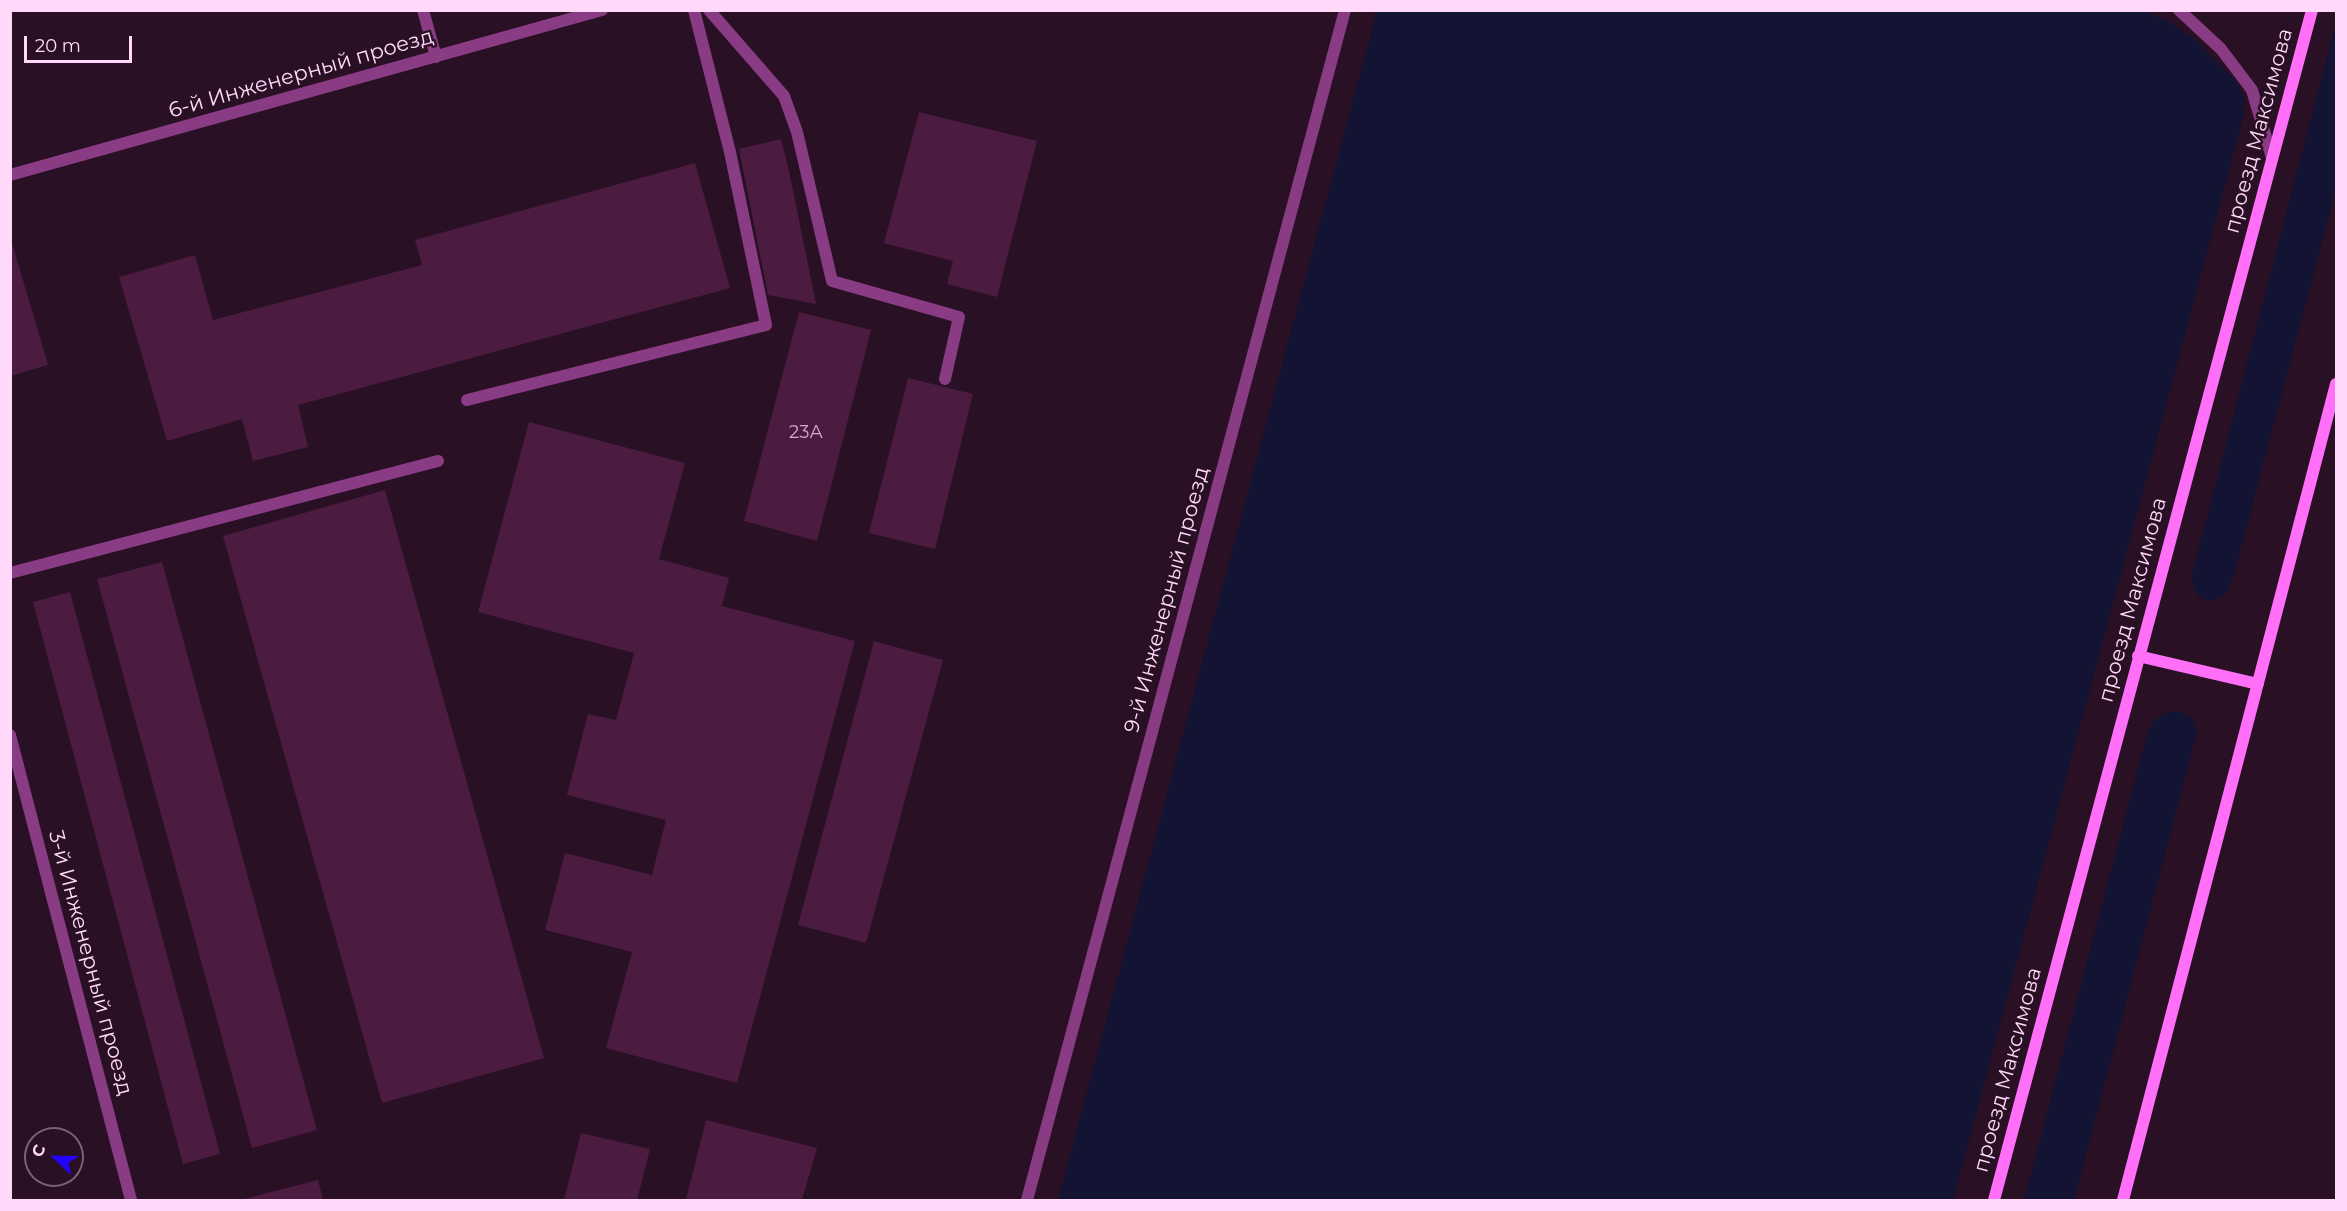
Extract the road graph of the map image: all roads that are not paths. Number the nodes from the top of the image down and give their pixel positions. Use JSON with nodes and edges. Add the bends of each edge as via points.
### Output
{"nodes":[{"id":1,"x":423,"y":10,"type":"edge"},
{"id":2,"x":602,"y":10,"type":"edge"},
{"id":3,"x":694,"y":10,"type":"edge"},
{"id":4,"x":708,"y":10,"type":"edge"},
{"id":5,"x":1345,"y":10,"type":"edge"},
{"id":6,"x":2179,"y":10,"type":"edge"},
{"id":7,"x":2312,"y":10,"type":"edge"},
{"id":8,"x":436,"y":57,"type":"junction"},
{"id":9,"x":2272,"y":158,"type":"junction"},
{"id":10,"x":10,"y":175,"type":"edge"},
{"id":11,"x":945,"y":379,"type":"dead end"},
{"id":12,"x":2337,"y":384,"type":"edge"},
{"id":13,"x":467,"y":400,"type":"dead end"},
{"id":14,"x":438,"y":461,"type":"dead end"},
{"id":15,"x":10,"y":573,"type":"edge"},
{"id":16,"x":2138,"y":656,"type":"junction"},
{"id":17,"x":2258,"y":684,"type":"junction"},
{"id":18,"x":10,"y":735,"type":"edge"},
{"id":19,"x":131,"y":1200,"type":"edge"},
{"id":20,"x":1027,"y":1200,"type":"edge"},
{"id":21,"x":1994,"y":1200,"type":"edge"},
{"id":22,"x":2123,"y":1200,"type":"edge"}],
"edges":[{"from":1,"to":8,"type":"street"},
{"from":2,"to":8,"type":"street","name":"6-й Инженерный проезд"},
{"from":3,"to":13,"type":"street","via":[[730,152],[766,325]]},
{"from":4,"to":11,"type":"street","via":[[784,96],[797,132],[832,281],[959,317]]},
{"from":5,"to":20,"type":"street","name":"9-й Инженерный проезд"},
{"from":6,"to":9,"type":"street","via":[[2221,49],[2252,90]]},
{"from":7,"to":9,"type":"main road","name":"проезд Максимова"},
{"from":8,"to":10,"type":"street","name":"6-й Инженерный проезд"},
{"from":9,"to":16,"type":"main road","name":"проезд Максимова"},
{"from":12,"to":17,"type":"main road"},
{"from":14,"to":15,"type":"street"},
{"from":16,"to":17,"type":"main road"},
{"from":16,"to":21,"type":"main road","name":"проезд Максимова"},
{"from":17,"to":22,"type":"main road"},
{"from":18,"to":19,"type":"street","name":"3-й Инженерный проезд"}]}
